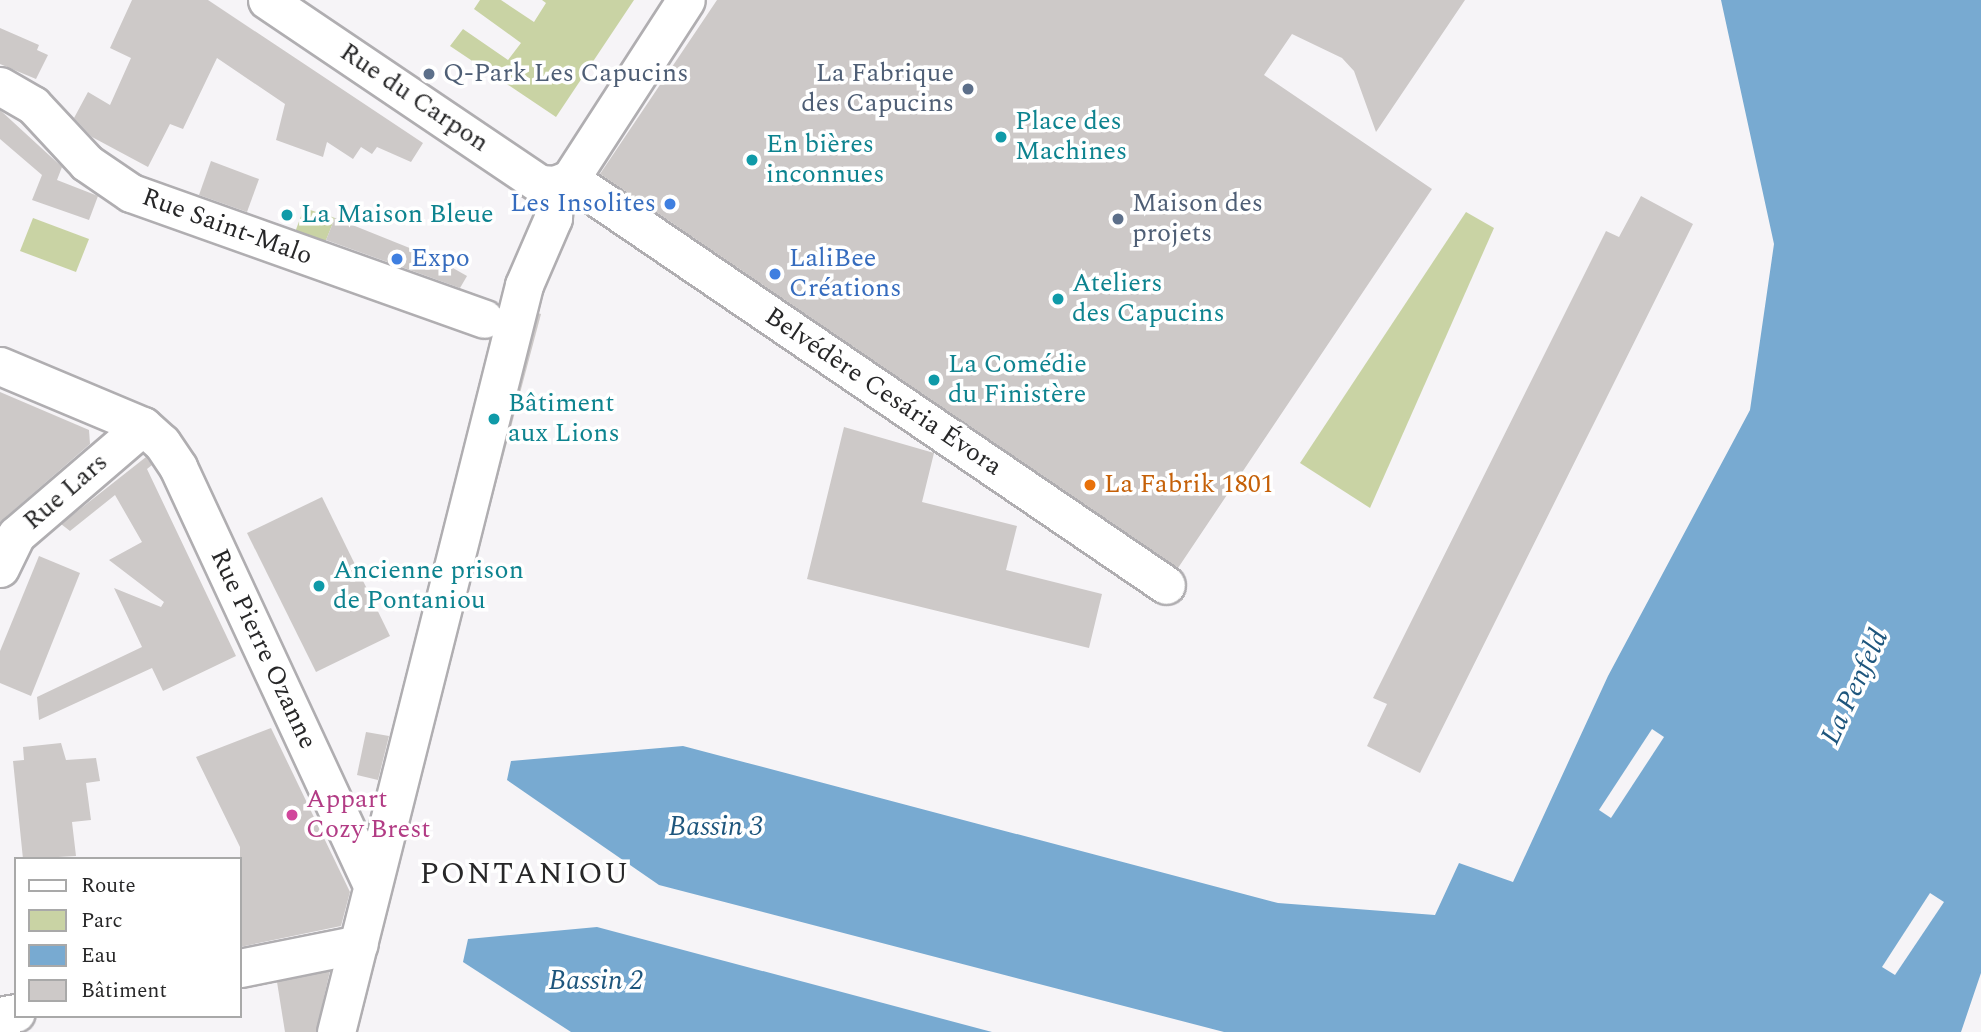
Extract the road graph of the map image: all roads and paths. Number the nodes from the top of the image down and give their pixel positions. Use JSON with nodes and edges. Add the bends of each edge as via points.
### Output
{"nodes":[{"id":1,"x":267,"y":0,"type":"edge"},
{"id":2,"x":686,"y":0,"type":"edge"},
{"id":3,"x":0,"y":86,"type":"edge"},
{"id":4,"x":563,"y":182,"type":"junction"},
{"id":5,"x":484,"y":318,"type":"dead end"},
{"id":6,"x":0,"y":366,"type":"edge"},
{"id":7,"x":143,"y":426,"type":"junction"},
{"id":8,"x":0,"y":568,"type":"edge"},
{"id":9,"x":1166,"y":585,"type":"dead end"},
{"id":10,"x":370,"y":880,"type":"junction"},
{"id":11,"x":359,"y":944,"type":"junction"},
{"id":12,"x":242,"y":968,"type":"edge"},
{"id":13,"x":336,"y":1032,"type":"edge"}],
"edges":[{"from":1,"to":4,"type":"street","name":"Rue du Carpon","via":[[540,184]]},
{"from":2,"to":4,"type":"street"},
{"from":3,"to":5,"type":"street","name":"Rue Saint-Malo","via":[[33,105],[113,183]]},
{"from":4,"to":9,"type":"street","name":"Belvédère Cesária Évora"},
{"from":4,"to":10,"type":"street","via":[[524,285]]},
{"from":6,"to":7,"type":"street"},
{"from":7,"to":8,"type":"street","name":"Rue Lars","via":[[16,535]]},
{"from":7,"to":10,"type":"street","name":"Rue Pierre Ozanne","via":[[178,467]]},
{"from":10,"to":11,"type":"street"},
{"from":11,"to":12,"type":"street"},
{"from":11,"to":13,"type":"street"}]}
